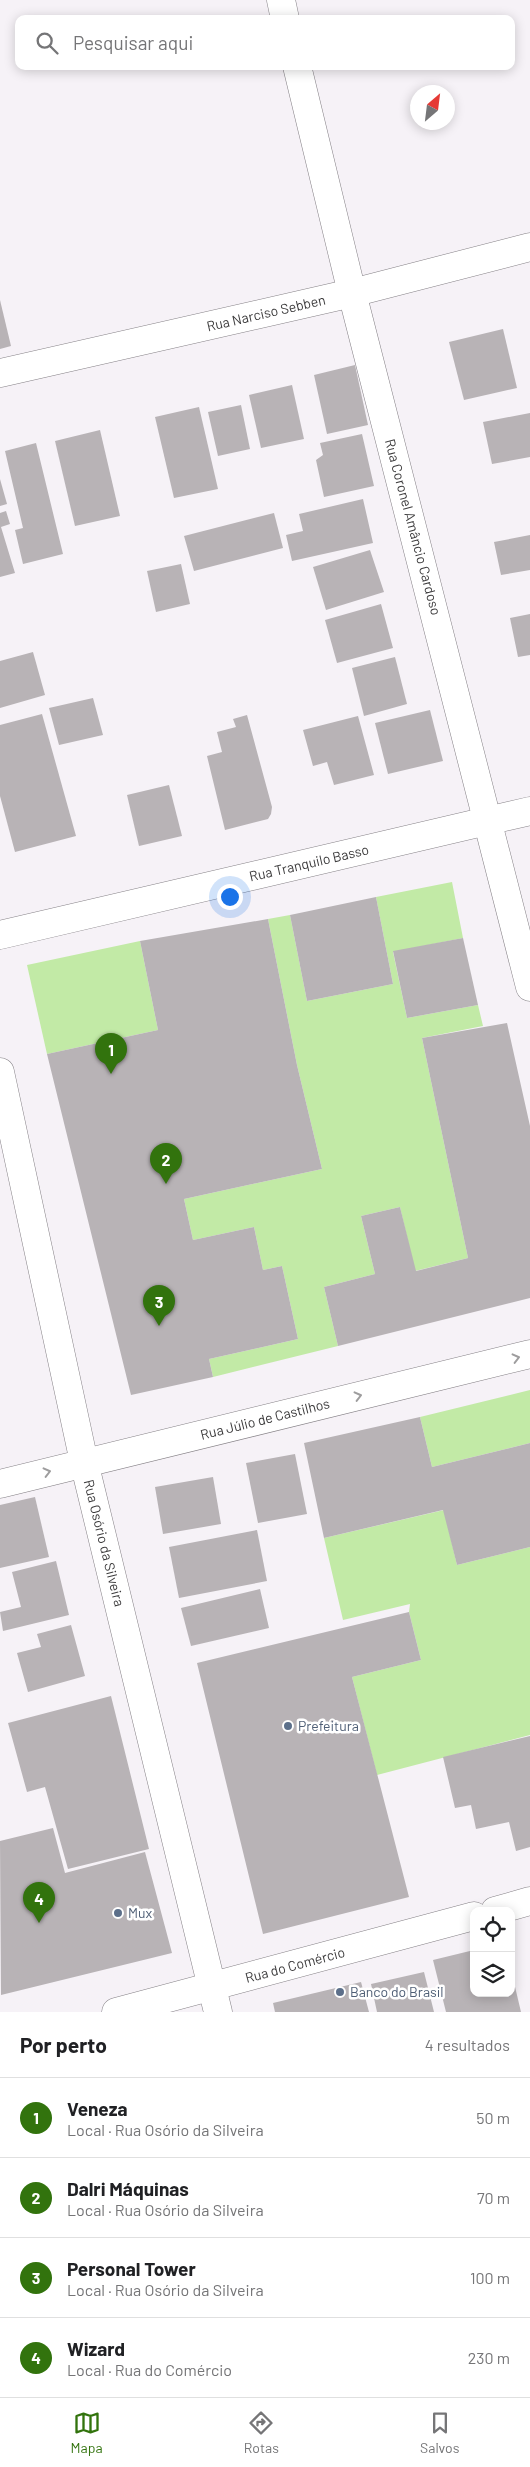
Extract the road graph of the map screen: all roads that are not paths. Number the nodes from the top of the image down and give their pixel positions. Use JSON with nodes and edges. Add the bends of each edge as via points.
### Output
{"nodes":[{"id":1,"x":281,"y":0,"type":"edge"},
{"id":2,"x":284,"y":15,"type":"edge"},
{"id":3,"x":298,"y":70,"type":"edge"},
{"id":4,"x":530,"y":247,"type":"edge"},
{"id":5,"x":352,"y":293,"type":"junction"},
{"id":6,"x":0,"y":373,"type":"edge"},
{"id":7,"x":530,"y":811,"type":"edge"},
{"id":8,"x":489,"y":821,"type":"junction"},
{"id":9,"x":0,"y":935,"type":"edge"},
{"id":10,"x":530,"y":987,"type":"edge"},
{"id":11,"x":0,"y":1072,"type":"edge"},
{"id":12,"x":530,"y":1354,"type":"edge"},
{"id":13,"x":84,"y":1462,"type":"junction"},
{"id":14,"x":0,"y":1484,"type":"edge"},
{"id":15,"x":530,"y":1901,"type":"edge"},
{"id":16,"x":509,"y":1907,"type":"edge"},
{"id":17,"x":470,"y":1917,"type":"edge"},
{"id":18,"x":215,"y":2000,"type":"edge"},
{"id":19,"x":116,"y":2012,"type":"edge"}],
"edges":[{"from":1,"to":2,"type":"street"},
{"from":3,"to":5,"type":"street","name":"Rua Coronel Amâncio Cardoso"},
{"from":4,"to":5,"type":"street","name":"Rua Narciso Sebben"},
{"from":5,"to":6,"type":"street","name":"Rua Narciso Sebben"},
{"from":5,"to":8,"type":"street","name":"Rua Coronel Amâncio Cardoso"},
{"from":7,"to":8,"type":"street","name":"Rua Tranquilo Basso"},
{"from":8,"to":9,"type":"street","name":"Rua Tranquilo Basso"},
{"from":8,"to":10,"type":"street","name":"Rua Coronel Amâncio Cardoso"},
{"from":11,"to":13,"type":"street","name":"Rua Osório da Silveira"},
{"from":13,"to":12,"type":"street","name":"Rua Júlio de Castilhos","one_way":true},
{"from":14,"to":13,"type":"street","name":"Rua Júlio de Castilhos","one_way":true},
{"from":13,"to":18,"type":"street","name":"Rua Osório da Silveira"},
{"from":15,"to":16,"type":"street"},
{"from":17,"to":18,"type":"street","name":"Rua do Comércio"},
{"from":18,"to":19,"type":"street","name":"Rua do Comércio"}]}
